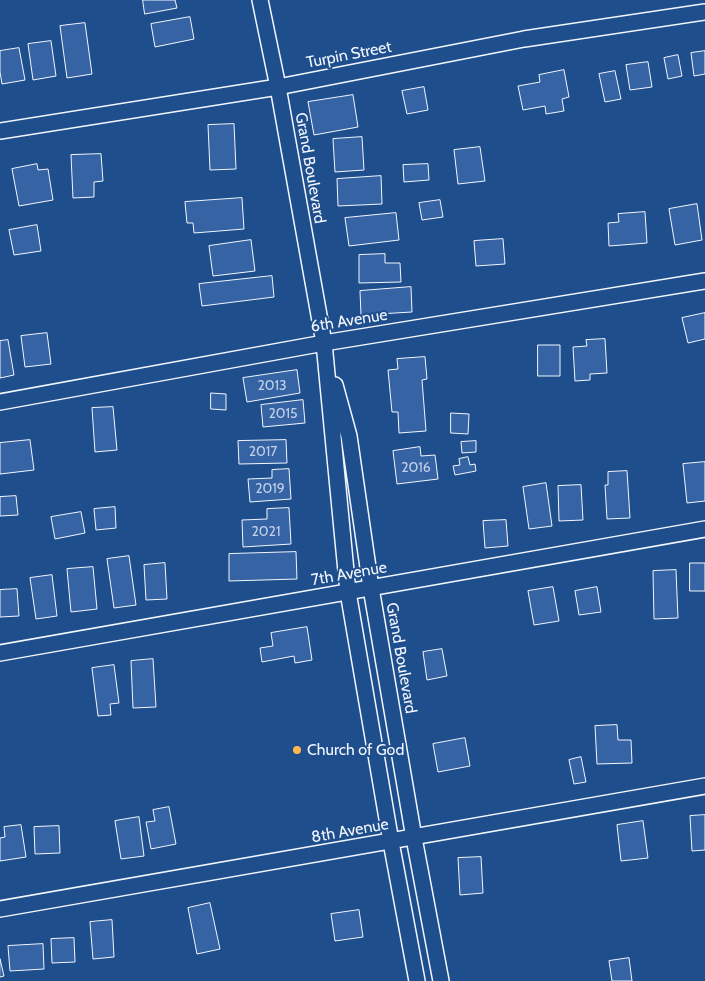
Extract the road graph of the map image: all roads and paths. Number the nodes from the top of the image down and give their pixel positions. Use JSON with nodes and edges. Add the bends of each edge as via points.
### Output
{"nodes":[{"id":1,"x":260,"y":0,"type":"edge"},
{"id":2,"x":705,"y":12,"type":"edge"},
{"id":3,"x":278,"y":87,"type":"junction"},
{"id":4,"x":0,"y":131,"type":"edge"},
{"id":5,"x":705,"y":282,"type":"edge"},
{"id":6,"x":324,"y":343,"type":"junction"},
{"id":7,"x":0,"y":402,"type":"edge"},
{"id":8,"x":705,"y":529,"type":"edge"},
{"id":9,"x":371,"y":588,"type":"junction"},
{"id":10,"x":348,"y":592,"type":"junction"},
{"id":11,"x":0,"y":653,"type":"edge"},
{"id":12,"x":705,"y":786,"type":"edge"},
{"id":13,"x":414,"y":838,"type":"junction"},
{"id":14,"x":391,"y":842,"type":"junction"},
{"id":15,"x":0,"y":909,"type":"edge"},
{"id":16,"x":417,"y":981,"type":"edge"},
{"id":17,"x":441,"y":981,"type":"edge"}],
"edges":[{"from":1,"to":3,"type":"street","name":"Grand Boulevard"},
{"from":2,"to":3,"type":"street","name":"Turpin Street","via":[[524,39]]},
{"from":3,"to":4,"type":"street","name":"Turpin Street"},
{"from":3,"to":6,"type":"street","name":"Grand Boulevard"},
{"from":5,"to":6,"type":"street","name":"6th Avenue"},
{"from":6,"to":7,"type":"street","name":"6th Avenue"},
{"from":6,"to":9,"type":"street","name":"Grand Boulevard","via":[[349,436]]},
{"from":6,"to":10,"type":"street","name":"Grand Boulevard"},
{"from":8,"to":9,"type":"street","name":"7th Avenue"},
{"from":9,"to":10,"type":"street","name":"7th Avenue"},
{"from":9,"to":13,"type":"street","name":"Grand Boulevard"},
{"from":10,"to":11,"type":"street","name":"7th Avenue"},
{"from":10,"to":14,"type":"street","name":"Grand Boulevard"},
{"from":12,"to":13,"type":"street","name":"8th Avenue"},
{"from":13,"to":14,"type":"street","name":"8th Avenue"},
{"from":13,"to":17,"type":"street","name":"Grand Boulevard"},
{"from":14,"to":15,"type":"street","name":"8th Avenue"},
{"from":14,"to":16,"type":"street","name":"Grand Boulevard"}]}
